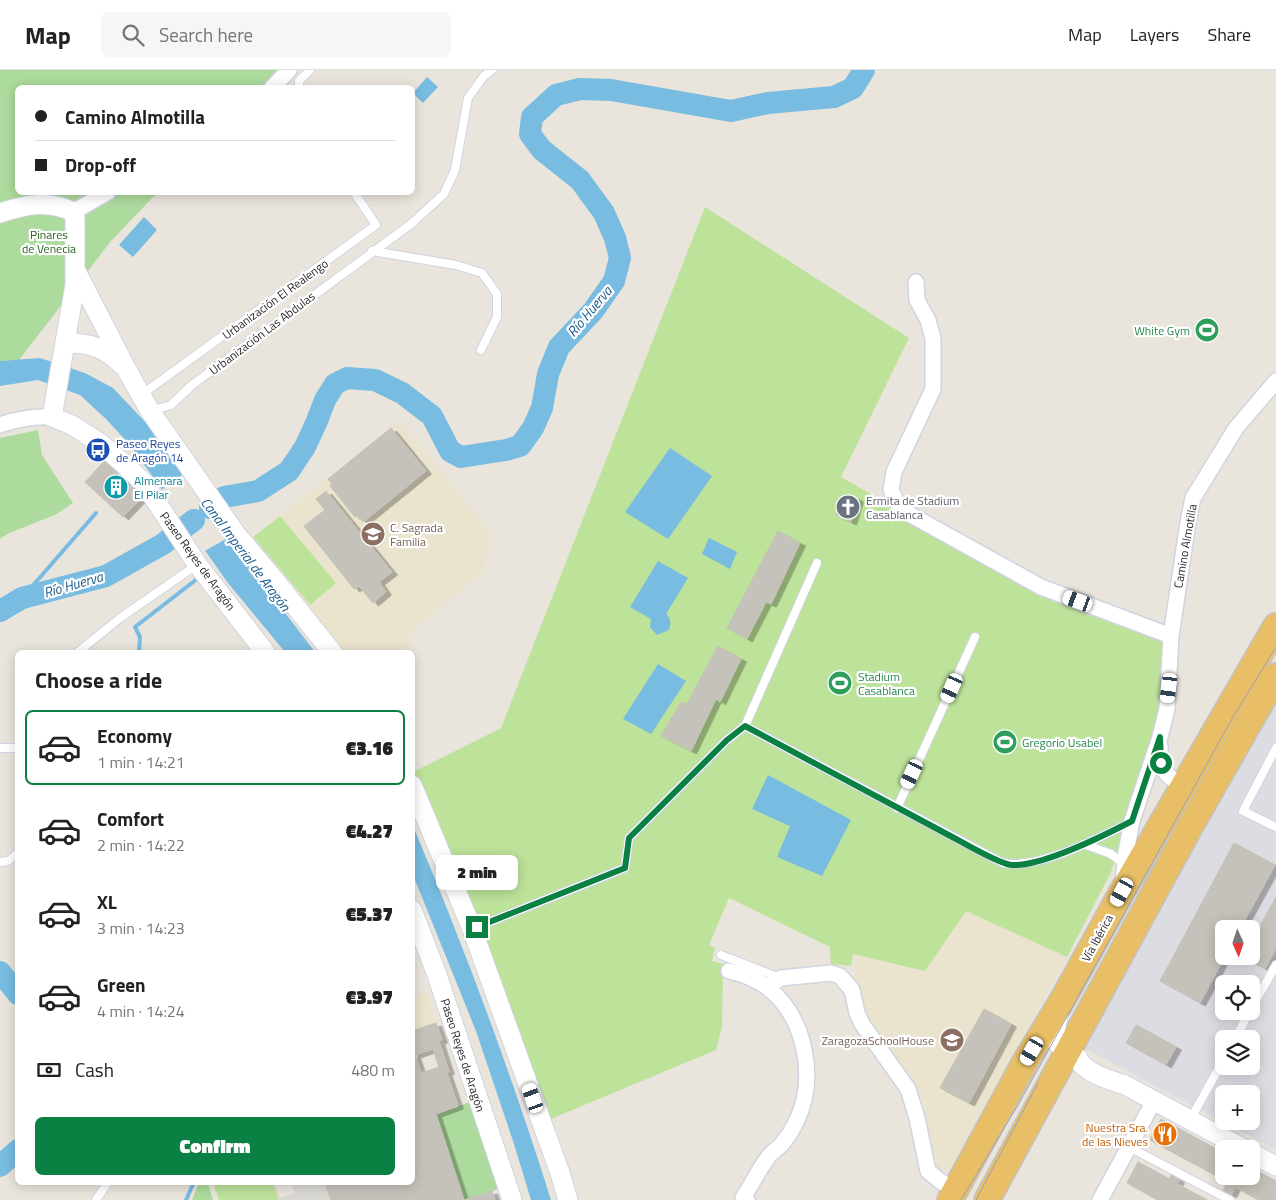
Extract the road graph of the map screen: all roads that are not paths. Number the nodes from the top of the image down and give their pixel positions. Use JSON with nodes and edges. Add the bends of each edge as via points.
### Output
{"nodes":[{"id":1,"x":288,"y":70,"type":"edge"},
{"id":2,"x":310,"y":70,"type":"edge"},
{"id":3,"x":492,"y":70,"type":"edge"},
{"id":4,"x":275,"y":85,"type":"edge"},
{"id":5,"x":299,"y":85,"type":"edge"},
{"id":6,"x":102,"y":195,"type":"edge"},
{"id":7,"x":356,"y":195,"type":"edge"},
{"id":8,"x":73,"y":212,"type":"junction"},
{"id":9,"x":0,"y":213,"type":"edge"},
{"id":10,"x":372,"y":251,"type":"junction"},
{"id":11,"x":76,"y":271,"type":"junction"},
{"id":12,"x":916,"y":282,"type":"dead end"},
{"id":13,"x":64,"y":350,"type":"junction"},
{"id":14,"x":481,"y":350,"type":"dead end"},
{"id":15,"x":129,"y":374,"type":"junction"},
{"id":16,"x":1276,"y":380,"type":"edge"},
{"id":17,"x":146,"y":403,"type":"junction"},
{"id":18,"x":52,"y":417,"type":"junction"},
{"id":19,"x":0,"y":425,"type":"edge"},
{"id":20,"x":197,"y":561,"type":"junction"},
{"id":21,"x":817,"y":563,"type":"dead end"},
{"id":22,"x":1276,"y":626,"type":"edge"},
{"id":23,"x":1171,"y":636,"type":"junction"},
{"id":24,"x":975,"y":637,"type":"dead end"},
{"id":25,"x":80,"y":650,"type":"edge"},
{"id":26,"x":264,"y":650,"type":"edge"},
{"id":27,"x":330,"y":650,"type":"edge"},
{"id":28,"x":1276,"y":676,"type":"edge"},
{"id":29,"x":745,"y":726,"type":"junction"},
{"id":30,"x":1160,"y":737,"type":"junction"},
{"id":31,"x":0,"y":748,"type":"edge"},
{"id":32,"x":15,"y":748,"type":"edge"},
{"id":33,"x":1276,"y":748,"type":"edge"},
{"id":34,"x":1177,"y":783,"type":"junction"},
{"id":35,"x":1143,"y":787,"type":"junction"},
{"id":36,"x":415,"y":792,"type":"edge"},
{"id":37,"x":897,"y":808,"type":"junction"},
{"id":38,"x":1132,"y":821,"type":"junction"},
{"id":39,"x":1276,"y":827,"type":"edge"},
{"id":40,"x":1084,"y":844,"type":"junction"},
{"id":41,"x":15,"y":855,"type":"edge"},
{"id":42,"x":4,"y":862,"type":"edge"},
{"id":43,"x":1124,"y":864,"type":"junction"},
{"id":44,"x":1122,"y":892,"type":"junction"},
{"id":45,"x":415,"y":918,"type":"edge"},
{"id":46,"x":472,"y":929,"type":"junction"},
{"id":47,"x":721,"y":955,"type":"dead end"},
{"id":48,"x":1276,"y":965,"type":"edge"},
{"id":49,"x":729,"y":971,"type":"dead end"},
{"id":50,"x":781,"y":978,"type":"junction"},
{"id":51,"x":767,"y":987,"type":"junction"},
{"id":52,"x":1260,"y":994,"type":"edge"},
{"id":53,"x":1063,"y":999,"type":"junction"},
{"id":54,"x":1072,"y":1055,"type":"junction"},
{"id":55,"x":1026,"y":1060,"type":"junction"},
{"id":56,"x":1215,"y":1075,"type":"edge"},
{"id":57,"x":1154,"y":1101,"type":"junction"},
{"id":58,"x":1190,"y":1120,"type":"junction"},
{"id":59,"x":1227,"y":1140,"type":"edge"},
{"id":60,"x":1129,"y":1147,"type":"junction"},
{"id":61,"x":1260,"y":1158,"type":"edge"},
{"id":62,"x":1276,"y":1166,"type":"edge"},
{"id":63,"x":106,"y":1185,"type":"edge"},
{"id":64,"x":953,"y":1195,"type":"edge"},
{"id":65,"x":96,"y":1200,"type":"edge"},
{"id":66,"x":512,"y":1200,"type":"edge"},
{"id":67,"x":568,"y":1200,"type":"edge"},
{"id":68,"x":746,"y":1200,"type":"edge"},
{"id":69,"x":987,"y":1200,"type":"edge"},
{"id":70,"x":1100,"y":1200,"type":"edge"},
{"id":71,"x":1230,"y":1200,"type":"edge"}],
"edges":[{"from":1,"to":4,"type":"street"},
{"from":2,"to":5,"type":"lane"},
{"from":3,"to":10,"type":"lane","name":"Urbanización Las Abdulas","via":[[468,98],[455,170],[444,194]]},
{"from":6,"to":8,"type":"street"},
{"from":7,"to":17,"type":"lane","name":"Urbanización El Realengo","via":[[376,225]]},
{"from":8,"to":9,"type":"street","via":[[63,206],[42,204]]},
{"from":8,"to":11,"type":"street"},
{"from":10,"to":14,"type":"lane","via":[[456,265],[482,273],[497,294],[496,318]]},
{"from":10,"to":17,"type":"lane","name":"Urbanización Las Abdulas","via":[[192,385],[171,405]]},
{"from":11,"to":13,"type":"street"},
{"from":11,"to":15,"type":"street"},
{"from":12,"to":23,"type":"street","via":[[917,300],[928,320],[933,339],[933,389],[894,472],[891,490],[897,504],[911,515],[1041,587]]},
{"from":13,"to":15,"type":"street","via":[[88,344],[98,347],[115,358]]},
{"from":13,"to":18,"type":"street"},
{"from":15,"to":17,"type":"street"},
{"from":16,"to":23,"type":"street","name":"Camino Almotilla","via":[[1236,428],[1194,498]]},
{"from":17,"to":27,"type":"street","via":[[236,534]]},
{"from":18,"to":19,"type":"street","name":"Paseo Reyes de Aragón","via":[[19,419]]},
{"from":18,"to":20,"type":"street","name":"Paseo Reyes de Aragón","via":[[100,443],[135,474]]},
{"from":20,"to":25,"type":"lane"},
{"from":20,"to":26,"type":"street","name":"Paseo Reyes de Aragón"},
{"from":21,"to":29,"type":"lane"},
{"from":22,"to":34,"type":"highway","name":"Vía Ibérica"},
{"from":23,"to":30,"type":"street","name":"Camino Almotilla","via":[[1167,709]]},
{"from":24,"to":37,"type":"lane"},
{"from":28,"to":54,"type":"highway"},
{"from":29,"to":37,"type":"lane"},
{"from":29,"to":46,"type":"lane","via":[[629,838],[625,868]]},
{"from":30,"to":34,"type":"street","name":"Camino Almotilla","via":[[1161,763],[1166,775]]},
{"from":30,"to":35,"type":"street","name":"Camino Almotilla"},
{"from":31,"to":32,"type":"lane"},
{"from":33,"to":39,"type":"lane","via":[[1244,811]]},
{"from":34,"to":35,"type":"street","via":[[1153,782]]},
{"from":34,"to":44,"type":"highway","name":"Vía Ibérica"},
{"from":35,"to":38,"type":"street","name":"Camino Almotilla"},
{"from":36,"to":46,"type":"street"},
{"from":37,"to":40,"type":"lane","via":[[1012,865],[1033,862]]},
{"from":38,"to":40,"type":"lane"},
{"from":38,"to":43,"type":"street","name":"Camino Almotilla"},
{"from":40,"to":43,"type":"lane","via":[[1111,854]]},
{"from":41,"to":42,"type":"lane"},
{"from":43,"to":44,"type":"street","name":"Camino Almotilla"},
{"from":44,"to":53,"type":"highway","name":"Vía Ibérica"},
{"from":45,"to":66,"type":"street","name":"Paseo Reyes de Aragón"},
{"from":46,"to":67,"type":"street"},
{"from":47,"to":50,"type":"lane"},
{"from":48,"to":52,"type":"lane"},
{"from":49,"to":51,"type":"street"},
{"from":50,"to":51,"type":"street"},
{"from":50,"to":64,"type":"street","via":[[831,973],[847,982],[862,1024],[908,1089],[928,1171]]},
{"from":51,"to":68,"type":"street","via":[[785,1006],[801,1036],[807,1072],[806,1088],[798,1119],[790,1134],[770,1154],[743,1198]]},
{"from":53,"to":54,"type":"street","via":[[1055,1037],[1059,1045]]},
{"from":53,"to":55,"type":"highway","name":"Vía Ibérica"},
{"from":54,"to":55,"type":"street","via":[[1046,1053]]},
{"from":54,"to":57,"type":"street","via":[[1084,1058]]},
{"from":54,"to":69,"type":"highway"},
{"from":55,"to":64,"type":"highway","name":"Vía Ibérica"},
{"from":56,"to":58,"type":"lane"},
{"from":57,"to":58,"type":"street"},
{"from":57,"to":60,"type":"street"},
{"from":58,"to":59,"type":"street"},
{"from":60,"to":70,"type":"street"},
{"from":60,"to":71,"type":"lane"},
{"from":61,"to":62,"type":"street"},
{"from":63,"to":65,"type":"lane"}]}
